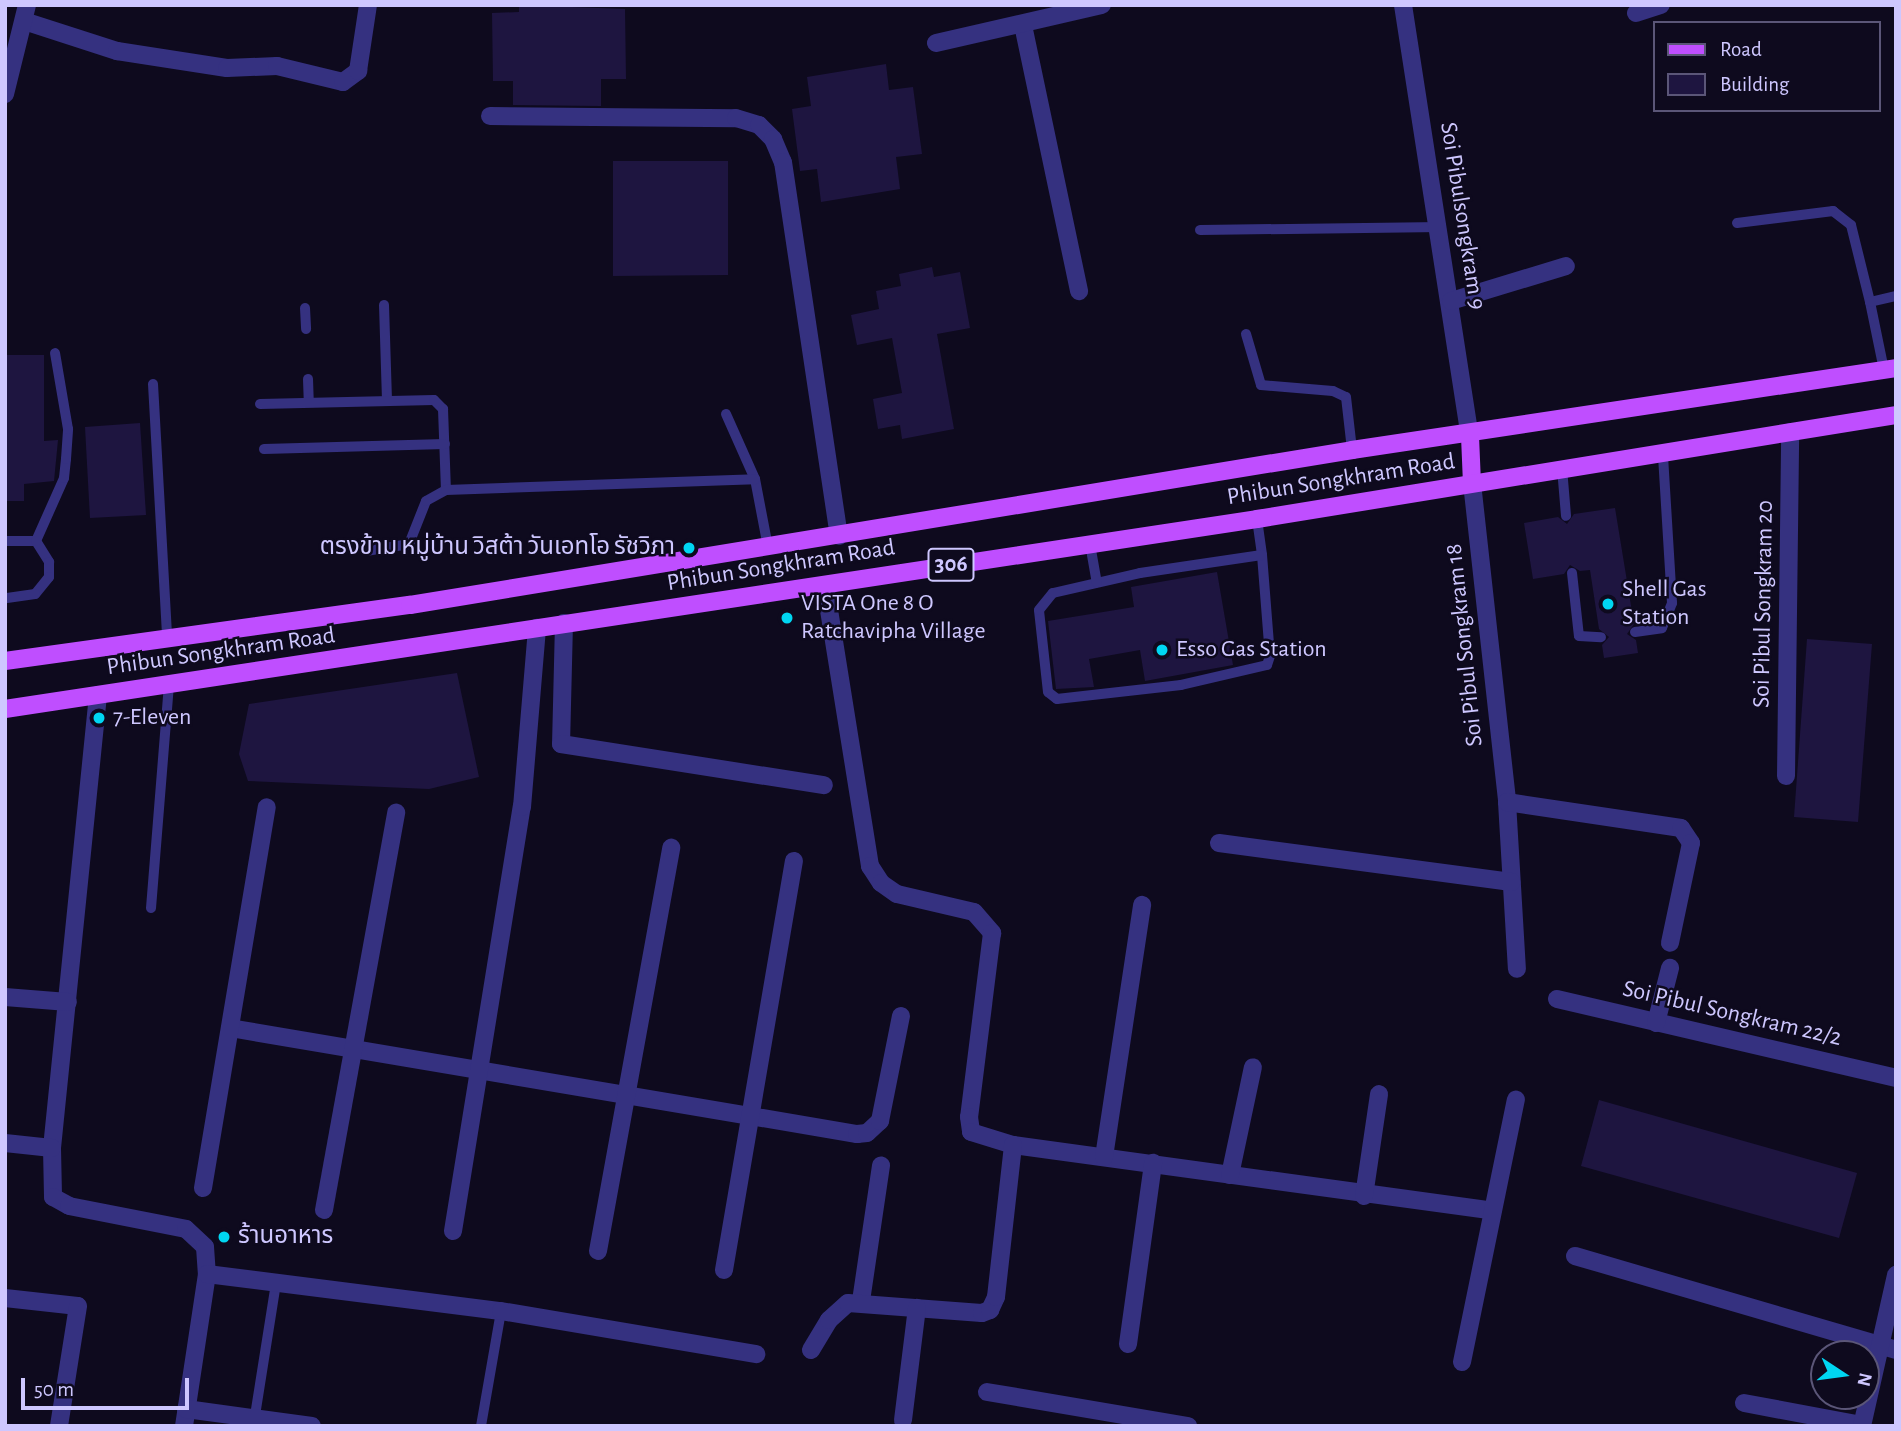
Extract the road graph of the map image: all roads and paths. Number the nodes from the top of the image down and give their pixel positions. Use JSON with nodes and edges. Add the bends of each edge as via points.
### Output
{"nodes":[{"id":1,"x":368,"y":5,"type":"edge"},
{"id":2,"x":1403,"y":5,"type":"edge"},
{"id":3,"x":1661,"y":5,"type":"edge"},
{"id":4,"x":1095,"y":6,"type":"edge"},
{"id":5,"x":26,"y":13,"type":"edge"},
{"id":6,"x":1636,"y":13,"type":"dead end"},
{"id":7,"x":1023,"y":26,"type":"junction"},
{"id":8,"x":936,"y":43,"type":"dead end"},
{"id":9,"x":5,"y":94,"type":"edge"},
{"id":10,"x":490,"y":116,"type":"dead end"},
{"id":11,"x":1737,"y":223,"type":"dead end"},
{"id":12,"x":1441,"y":227,"type":"junction"},
{"id":13,"x":1200,"y":230,"type":"dead end"},
{"id":14,"x":1566,"y":266,"type":"dead end"},
{"id":15,"x":1079,"y":290,"type":"dead end"},
{"id":16,"x":1896,"y":296,"type":"edge"},
{"id":17,"x":1451,"y":301,"type":"junction"},
{"id":18,"x":1870,"y":302,"type":"junction"},
{"id":19,"x":384,"y":305,"type":"dead end"},
{"id":20,"x":305,"y":308,"type":"dead end"},
{"id":21,"x":306,"y":329,"type":"dead end"},
{"id":22,"x":1246,"y":334,"type":"dead end"},
{"id":23,"x":55,"y":352,"type":"dead end"},
{"id":24,"x":1890,"y":369,"type":"edge"},
{"id":25,"x":308,"y":379,"type":"dead end"},
{"id":26,"x":153,"y":384,"type":"dead end"},
{"id":27,"x":387,"y":400,"type":"junction"},
{"id":28,"x":309,"y":402,"type":"junction"},
{"id":29,"x":260,"y":404,"type":"dead end"},
{"id":30,"x":726,"y":414,"type":"dead end"},
{"id":31,"x":1896,"y":415,"type":"edge"},
{"id":32,"x":1790,"y":432,"type":"junction"},
{"id":33,"x":1470,"y":436,"type":"junction"},
{"id":34,"x":445,"y":444,"type":"junction"},
{"id":35,"x":264,"y":449,"type":"dead end"},
{"id":36,"x":1352,"y":450,"type":"junction"},
{"id":37,"x":1663,"y":454,"type":"junction"},
{"id":38,"x":1562,"y":468,"type":"junction"},
{"id":39,"x":755,"y":479,"type":"junction"},
{"id":40,"x":1472,"y":483,"type":"junction"},
{"id":41,"x":446,"y":490,"type":"junction"},
{"id":42,"x":1566,"y":516,"type":"dead end"},
{"id":43,"x":1257,"y":519,"type":"junction"},
{"id":44,"x":839,"y":536,"type":"junction"},
{"id":45,"x":5,"y":541,"type":"edge"},
{"id":46,"x":36,"y":541,"type":"junction"},
{"id":47,"x":1090,"y":544,"type":"junction"},
{"id":48,"x":768,"y":547,"type":"junction"},
{"id":49,"x":366,"y":551,"type":"dead end"},
{"id":50,"x":1262,"y":555,"type":"junction"},
{"id":51,"x":1572,"y":573,"type":"dead end"},
{"id":52,"x":1097,"y":583,"type":"junction"},
{"id":53,"x":825,"y":585,"type":"junction"},
{"id":54,"x":5,"y":598,"type":"edge"},
{"id":55,"x":564,"y":623,"type":"junction"},
{"id":56,"x":537,"y":628,"type":"junction"},
{"id":57,"x":1635,"y":632,"type":"dead end"},
{"id":58,"x":1601,"y":636,"type":"dead end"},
{"id":59,"x":167,"y":638,"type":"junction"},
{"id":60,"x":5,"y":661,"type":"edge"},
{"id":61,"x":169,"y":682,"type":"junction"},
{"id":62,"x":98,"y":695,"type":"junction"},
{"id":63,"x":5,"y":709,"type":"edge"},
{"id":64,"x":1786,"y":776,"type":"dead end"},
{"id":65,"x":824,"y":785,"type":"dead end"},
{"id":66,"x":1507,"y":802,"type":"junction"},
{"id":67,"x":267,"y":807,"type":"dead end"},
{"id":68,"x":396,"y":812,"type":"dead end"},
{"id":69,"x":1219,"y":843,"type":"dead end"},
{"id":70,"x":671,"y":848,"type":"dead end"},
{"id":71,"x":794,"y":862,"type":"dead end"},
{"id":72,"x":1511,"y":882,"type":"junction"},
{"id":73,"x":1143,"y":905,"type":"dead end"},
{"id":74,"x":151,"y":908,"type":"dead end"},
{"id":75,"x":1670,"y":943,"type":"dead end"},
{"id":76,"x":1670,"y":968,"type":"dead end"},
{"id":77,"x":1517,"y":970,"type":"dead end"},
{"id":78,"x":5,"y":997,"type":"edge"},
{"id":79,"x":1557,"y":999,"type":"dead end"},
{"id":80,"x":68,"y":1002,"type":"junction"},
{"id":81,"x":901,"y":1016,"type":"dead end"},
{"id":82,"x":1656,"y":1023,"type":"junction"},
{"id":83,"x":230,"y":1028,"type":"junction"},
{"id":84,"x":351,"y":1051,"type":"junction"},
{"id":85,"x":1253,"y":1067,"type":"dead end"},
{"id":86,"x":479,"y":1070,"type":"junction"},
{"id":87,"x":1896,"y":1077,"type":"edge"},
{"id":88,"x":1379,"y":1094,"type":"dead end"},
{"id":89,"x":628,"y":1095,"type":"junction"},
{"id":90,"x":1516,"y":1100,"type":"dead end"},
{"id":91,"x":751,"y":1116,"type":"junction"},
{"id":92,"x":5,"y":1143,"type":"edge"},
{"id":93,"x":1013,"y":1145,"type":"junction"},
{"id":94,"x":52,"y":1148,"type":"junction"},
{"id":95,"x":1104,"y":1157,"type":"junction"},
{"id":96,"x":1153,"y":1163,"type":"junction"},
{"id":97,"x":881,"y":1165,"type":"dead end"},
{"id":98,"x":1230,"y":1175,"type":"junction"},
{"id":99,"x":203,"y":1188,"type":"dead end"},
{"id":100,"x":1364,"y":1196,"type":"junction"},
{"id":101,"x":324,"y":1210,"type":"dead end"},
{"id":102,"x":1492,"y":1211,"type":"junction"},
{"id":103,"x":453,"y":1231,"type":"dead end"},
{"id":104,"x":598,"y":1251,"type":"dead end"},
{"id":105,"x":1575,"y":1256,"type":"dead end"},
{"id":106,"x":724,"y":1270,"type":"dead end"},
{"id":107,"x":207,"y":1274,"type":"junction"},
{"id":108,"x":1896,"y":1275,"type":"edge"},
{"id":109,"x":276,"y":1283,"type":"junction"},
{"id":110,"x":5,"y":1298,"type":"edge"},
{"id":111,"x":861,"y":1301,"type":"junction"},
{"id":112,"x":917,"y":1308,"type":"junction"},
{"id":113,"x":501,"y":1311,"type":"junction"},
{"id":114,"x":1128,"y":1344,"type":"dead end"},
{"id":115,"x":1887,"y":1348,"type":"edge"},
{"id":116,"x":811,"y":1350,"type":"dead end"},
{"id":117,"x":756,"y":1354,"type":"dead end"},
{"id":118,"x":1462,"y":1362,"type":"dead end"},
{"id":119,"x":987,"y":1392,"type":"dead end"},
{"id":120,"x":1744,"y":1403,"type":"dead end"},
{"id":121,"x":185,"y":1418,"type":"edge"},
{"id":122,"x":903,"y":1420,"type":"dead end"},
{"id":123,"x":253,"y":1422,"type":"edge"},
{"id":124,"x":1862,"y":1425,"type":"edge"},
{"id":125,"x":59,"y":1426,"type":"edge"},
{"id":126,"x":312,"y":1426,"type":"edge"},
{"id":127,"x":481,"y":1426,"type":"edge"},
{"id":128,"x":1188,"y":1426,"type":"edge"}],
"edges":[{"from":1,"to":5,"type":"street","via":[[359,71],[343,82],[277,66],[227,68],[117,51]]},
{"from":2,"to":12,"type":"street","name":"Soi Pibulsongkram 9"},
{"from":3,"to":6,"type":"street"},
{"from":4,"to":7,"type":"street"},
{"from":5,"to":9,"type":"street"},
{"from":7,"to":8,"type":"street"},
{"from":7,"to":15,"type":"street"},
{"from":10,"to":44,"type":"street","via":[[736,118],[759,125],[773,139],[783,162]]},
{"from":11,"to":18,"type":"lane","via":[[1833,211],[1851,225]]},
{"from":12,"to":13,"type":"lane"},
{"from":12,"to":17,"type":"street","name":"Soi Pibulsongkram 9"},
{"from":14,"to":17,"type":"street"},
{"from":16,"to":18,"type":"lane"},
{"from":17,"to":33,"type":"street","name":"Soi Pibulsongkram 9"},
{"from":18,"to":24,"type":"lane"},
{"from":19,"to":27,"type":"lane"},
{"from":20,"to":21,"type":"lane"},
{"from":22,"to":36,"type":"lane","via":[[1261,385],[1333,391],[1346,397]]},
{"from":23,"to":46,"type":"lane","via":[[68,429],[66,459],[64,478]]},
{"from":24,"to":33,"type":"main road","name":"Phibun Songkhram Road","number":"306"},
{"from":25,"to":28,"type":"lane"},
{"from":26,"to":59,"type":"lane"},
{"from":27,"to":28,"type":"lane"},
{"from":27,"to":34,"type":"lane","via":[[440,403]]},
{"from":28,"to":29,"type":"lane"},
{"from":30,"to":39,"type":"lane"},
{"from":31,"to":32,"type":"main road","name":"Phibun Songkhram Road","number":"306"},
{"from":32,"to":37,"type":"main road","name":"Phibun Songkhram Road","number":"306"},
{"from":32,"to":64,"type":"street","name":"Soi Pibul Songkram 20"},
{"from":33,"to":36,"type":"main road","name":"Phibun Songkhram Road","number":"306"},
{"from":33,"to":40,"type":"main road"},
{"from":34,"to":35,"type":"lane"},
{"from":34,"to":41,"type":"lane"},
{"from":36,"to":44,"type":"main road","name":"Phibun Songkhram Road","number":"306"},
{"from":37,"to":38,"type":"main road","name":"Phibun Songkhram Road","number":"306"},
{"from":37,"to":57,"type":"lane","via":[[1672,603],[1662,628]]},
{"from":38,"to":40,"type":"main road","name":"Phibun Songkhram Road","number":"306"},
{"from":38,"to":42,"type":"lane"},
{"from":39,"to":41,"type":"lane"},
{"from":39,"to":48,"type":"lane"},
{"from":40,"to":43,"type":"main road","name":"Phibun Songkhram Road","number":"306"},
{"from":40,"to":66,"type":"street","name":"Soi Pibul Songkram 18"},
{"from":41,"to":49,"type":"lane","via":[[426,501],[409,544]]},
{"from":43,"to":47,"type":"main road","name":"Phibun Songkhram Road","number":"306"},
{"from":43,"to":50,"type":"lane"},
{"from":44,"to":48,"type":"main road","name":"Phibun Songkhram Road","number":"306"},
{"from":45,"to":46,"type":"lane"},
{"from":46,"to":54,"type":"lane","via":[[49,562],[43,590]]},
{"from":47,"to":52,"type":"lane"},
{"from":47,"to":53,"type":"main road","name":"Phibun Songkhram Road","number":"306"},
{"from":48,"to":59,"type":"main road","name":"Phibun Songkhram Road","number":"306"},
{"from":50,"to":52,"type":"lane"},
{"from":50,"to":52,"type":"lane","via":[[1267,665],[1181,685],[1057,699],[1048,692],[1039,610],[1053,593]]},
{"from":51,"to":58,"type":"lane","via":[[1579,636]]},
{"from":53,"to":55,"type":"main road","name":"Phibun Songkhram Road","number":"306"},
{"from":53,"to":93,"type":"street","via":[[870,866],[881,883],[897,894],[974,912],[992,933],[969,1117],[971,1132]]},
{"from":55,"to":56,"type":"main road","name":"Phibun Songkhram Road","number":"306"},
{"from":55,"to":65,"type":"street","via":[[561,744]]},
{"from":56,"to":61,"type":"main road","name":"Phibun Songkhram Road","number":"306"},
{"from":56,"to":86,"type":"street","via":[[522,807]]},
{"from":59,"to":60,"type":"main road","name":"Phibun Songkhram Road","number":"306"},
{"from":61,"to":62,"type":"main road","name":"Phibun Songkhram Road","number":"306"},
{"from":61,"to":74,"type":"lane"},
{"from":62,"to":63,"type":"main road","name":"Phibun Songkhram Road","number":"306"},
{"from":62,"to":80,"type":"street"},
{"from":66,"to":72,"type":"street","name":"Soi Pibul Songkram 18"},
{"from":66,"to":75,"type":"street","via":[[1681,828],[1690,843]]},
{"from":67,"to":83,"type":"street"},
{"from":68,"to":84,"type":"street"},
{"from":69,"to":72,"type":"street"},
{"from":70,"to":89,"type":"street"},
{"from":71,"to":91,"type":"street"},
{"from":72,"to":77,"type":"street","name":"Soi Pibul Songkram 18"},
{"from":73,"to":95,"type":"street"},
{"from":76,"to":82,"type":"street"},
{"from":78,"to":80,"type":"street"},
{"from":79,"to":82,"type":"street","name":"Soi Pibul Songkram 22/2"},
{"from":80,"to":94,"type":"street"},
{"from":81,"to":91,"type":"street","via":[[880,1121],[874,1129],[857,1134]]},
{"from":82,"to":87,"type":"street","name":"Soi Pibul Songkram 22/2"},
{"from":83,"to":84,"type":"street"},
{"from":83,"to":99,"type":"street"},
{"from":84,"to":86,"type":"street"},
{"from":84,"to":101,"type":"street"},
{"from":85,"to":98,"type":"street"},
{"from":86,"to":89,"type":"street"},
{"from":86,"to":103,"type":"street"},
{"from":88,"to":100,"type":"street"},
{"from":89,"to":91,"type":"street"},
{"from":89,"to":104,"type":"street"},
{"from":90,"to":102,"type":"street"},
{"from":91,"to":106,"type":"street"},
{"from":92,"to":94,"type":"street"},
{"from":93,"to":95,"type":"street"},
{"from":93,"to":112,"type":"street","via":[[996,1297],[990,1310],[982,1314]]},
{"from":94,"to":107,"type":"street","via":[[53,1197],[58,1202],[186,1229],[205,1247]]},
{"from":95,"to":96,"type":"street"},
{"from":96,"to":98,"type":"street"},
{"from":96,"to":114,"type":"street"},
{"from":97,"to":111,"type":"street"},
{"from":98,"to":100,"type":"street"},
{"from":100,"to":102,"type":"street"},
{"from":102,"to":118,"type":"street"},
{"from":105,"to":115,"type":"street"},
{"from":107,"to":109,"type":"street"},
{"from":107,"to":121,"type":"street"},
{"from":108,"to":115,"type":"street"},
{"from":109,"to":113,"type":"street"},
{"from":109,"to":123,"type":"lane"},
{"from":110,"to":125,"type":"street","via":[[78,1306]]},
{"from":111,"to":112,"type":"street"},
{"from":111,"to":116,"type":"street","via":[[841,1307]]},
{"from":112,"to":122,"type":"street"},
{"from":113,"to":117,"type":"street"},
{"from":113,"to":127,"type":"lane"},
{"from":115,"to":124,"type":"street"},
{"from":119,"to":128,"type":"street"},
{"from":120,"to":124,"type":"street"},
{"from":121,"to":123,"type":"street"},
{"from":123,"to":126,"type":"street"}]}
